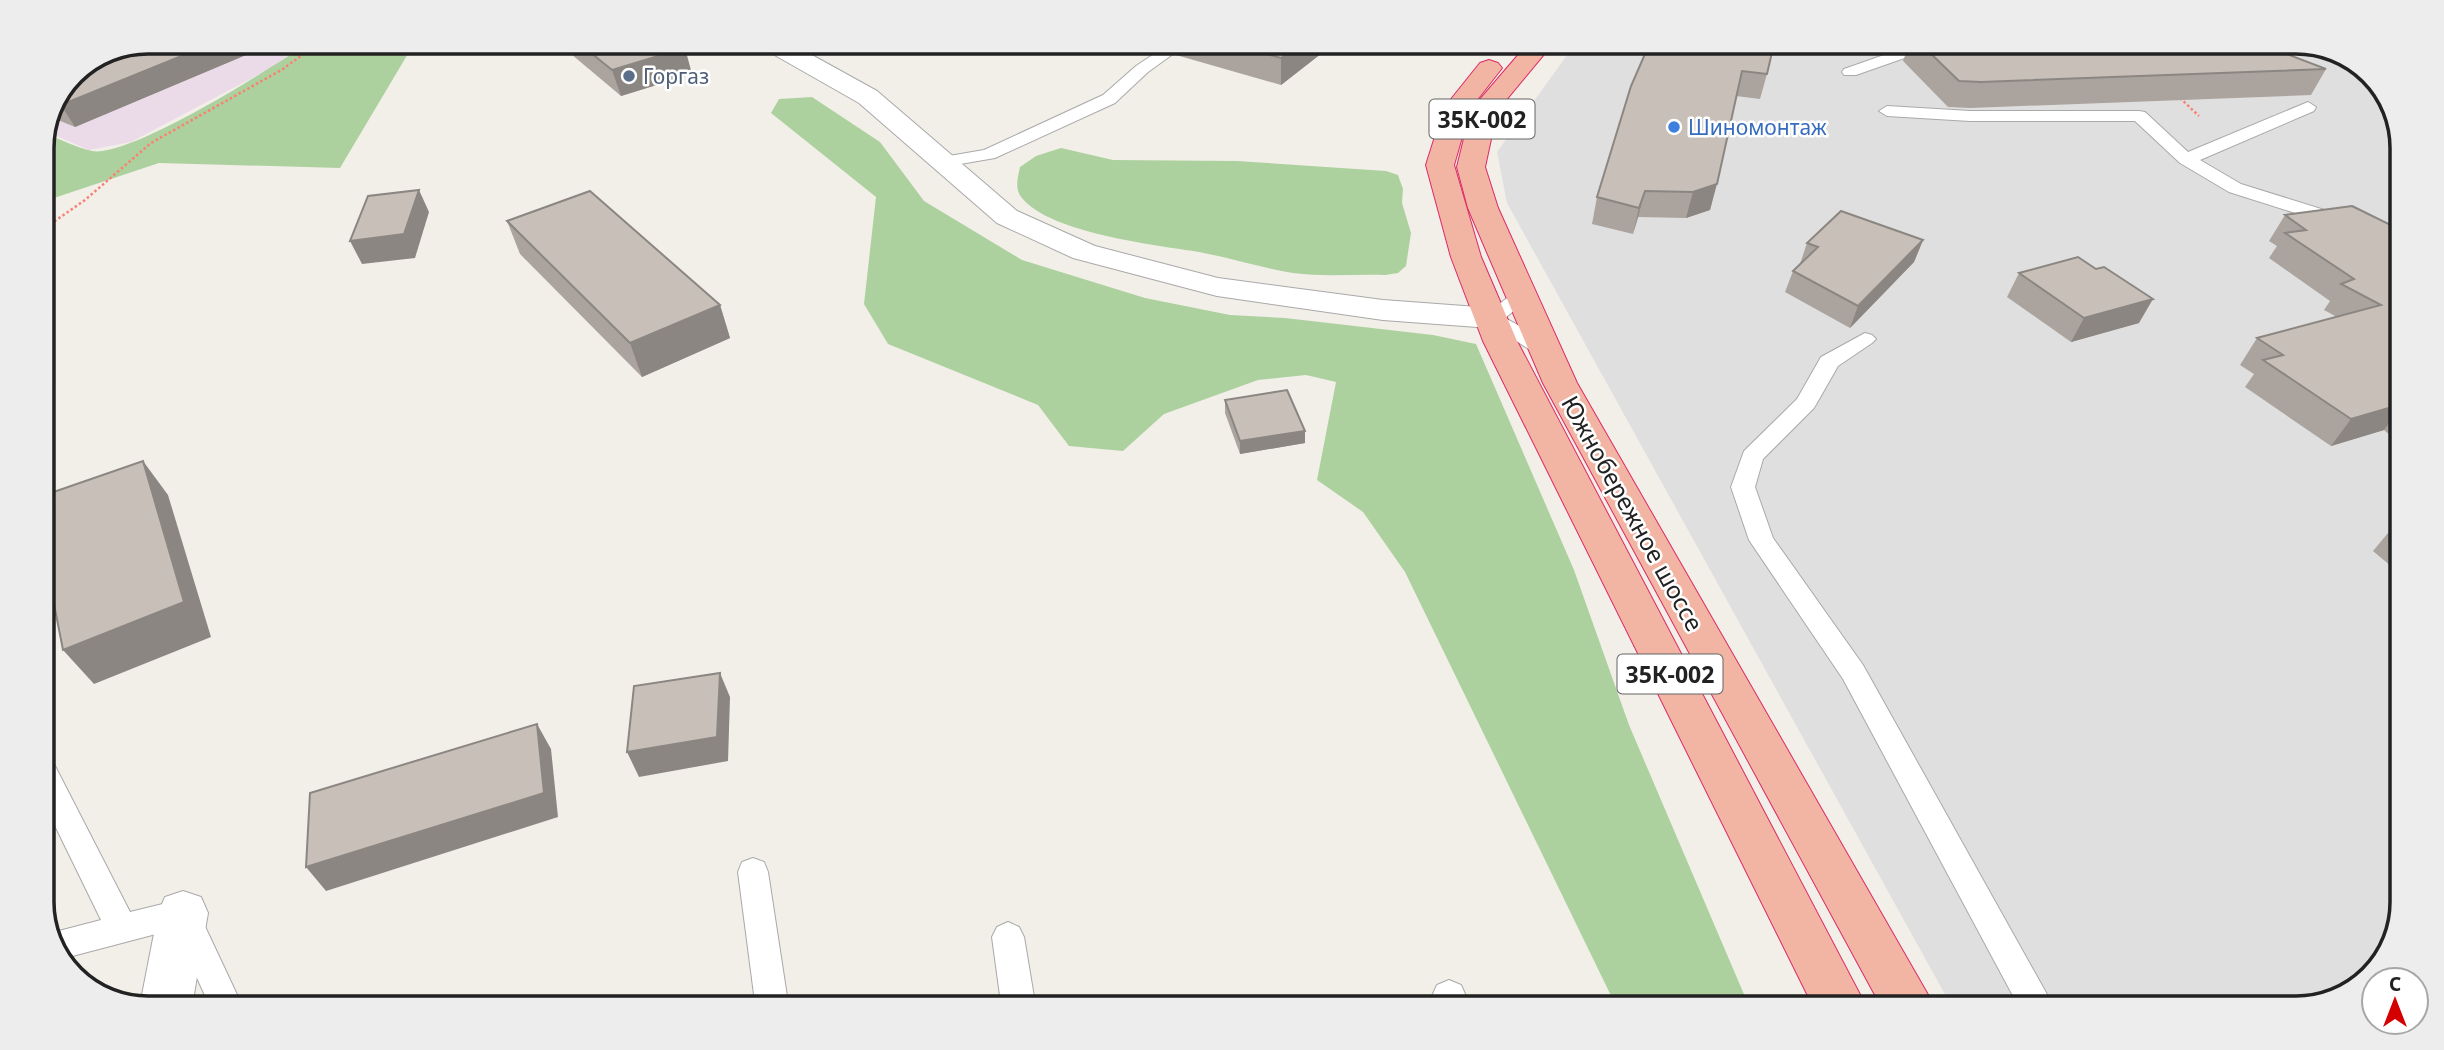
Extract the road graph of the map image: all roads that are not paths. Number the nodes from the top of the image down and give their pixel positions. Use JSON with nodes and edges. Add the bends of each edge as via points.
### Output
{"nodes":[{"id":1,"x":791,"y":54,"type":"edge"},
{"id":2,"x":1164,"y":54,"type":"edge"},
{"id":3,"x":1502,"y":54,"type":"edge"},
{"id":4,"x":1532,"y":54,"type":"edge"},
{"id":5,"x":1900,"y":54,"type":"edge"},
{"id":6,"x":1850,"y":72,"type":"dead end"},
{"id":7,"x":2308,"y":107,"type":"dead end"},
{"id":8,"x":1887,"y":111,"type":"dead end"},
{"id":9,"x":2186,"y":159,"type":"junction"},
{"id":10,"x":943,"y":162,"type":"junction"},
{"id":11,"x":2362,"y":228,"type":"edge"},
{"id":12,"x":1504,"y":318,"type":"junction"},
{"id":13,"x":1865,"y":339,"type":"dead end"},
{"id":14,"x":54,"y":792,"type":"edge"},
{"id":15,"x":753,"y":872,"type":"dead end"},
{"id":16,"x":183,"y":913,"type":"junction"},
{"id":17,"x":121,"y":928,"type":"junction"},
{"id":18,"x":1008,"y":937,"type":"dead end"},
{"id":19,"x":64,"y":944,"type":"edge"},
{"id":20,"x":168,"y":996,"type":"edge"},
{"id":21,"x":222,"y":996,"type":"edge"},
{"id":22,"x":771,"y":996,"type":"edge"},
{"id":23,"x":1017,"y":996,"type":"edge"},
{"id":24,"x":1835,"y":996,"type":"edge"},
{"id":25,"x":1903,"y":996,"type":"edge"},
{"id":26,"x":2031,"y":996,"type":"edge"}],
"edges":[{"from":1,"to":10,"type":"street","via":[[868,97]]},
{"from":2,"to":10,"type":"lane","via":[[1109,99],[989,154]]},
{"from":3,"to":12,"type":"highway","name":"Южнобережное шоссе","via":[[1457,108],[1440,165],[1466,257]]},
{"from":4,"to":12,"type":"highway","name":"Южнобережное шоссе","number":"35К-002","via":[[1484,110],[1471,167]]},
{"from":5,"to":6,"type":"lane"},
{"from":7,"to":9,"type":"lane"},
{"from":8,"to":9,"type":"lane","via":[[2139,117]]},
{"from":9,"to":11,"type":"lane","via":[[2235,188]]},
{"from":10,"to":12,"type":"street","via":[[1007,217],[1084,252],[1217,287],[1383,310]]},
{"from":12,"to":24,"type":"highway","name":"Южнобережное шоссе","number":"35К-002"},
{"from":12,"to":25,"type":"highway","name":"Южнобережное шоссе","via":[[1546,350],[1560,383]]},
{"from":13,"to":26,"type":"lane","via":[[1829,362],[1806,403],[1752,456],[1743,487],[1761,540],[1853,672]]},
{"from":14,"to":17,"type":"lane"},
{"from":15,"to":22,"type":"lane"},
{"from":16,"to":17,"type":"lane"},
{"from":16,"to":20,"type":"street"},
{"from":16,"to":21,"type":"lane"},
{"from":17,"to":19,"type":"lane"},
{"from":18,"to":23,"type":"lane"}]}
